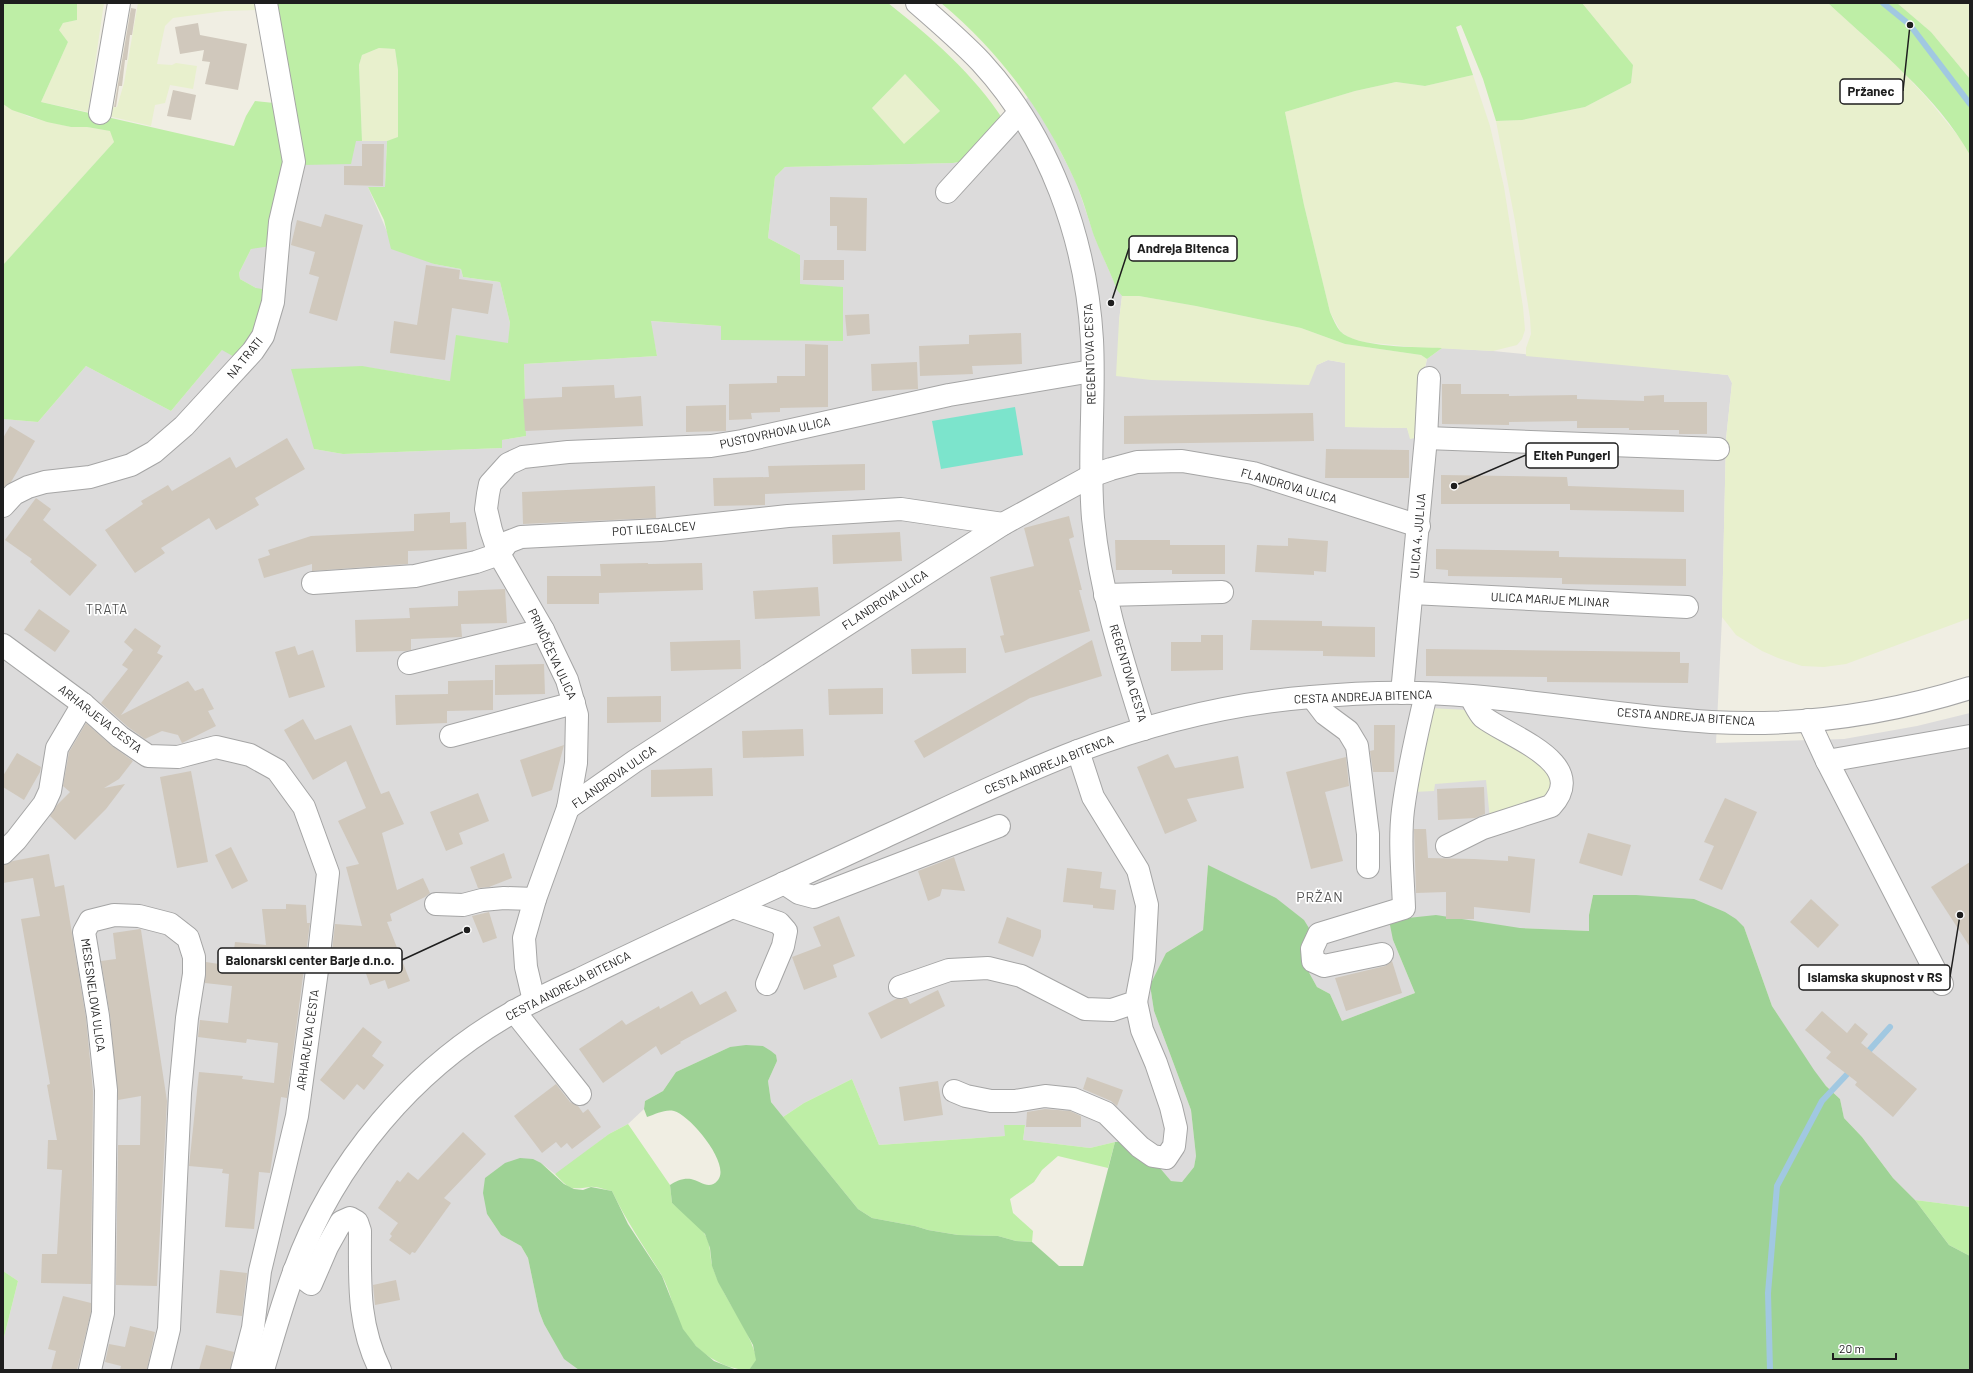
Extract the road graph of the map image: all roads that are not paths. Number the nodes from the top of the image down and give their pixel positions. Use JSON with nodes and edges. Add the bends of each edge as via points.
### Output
{"nodes":[{"id":1,"x":118,"y":3,"type":"edge"},
{"id":2,"x":266,"y":3,"type":"edge"},
{"id":3,"x":917,"y":3,"type":"edge"},
{"id":4,"x":100,"y":113,"type":"dead end"},
{"id":5,"x":1019,"y":113,"type":"junction"},
{"id":6,"x":947,"y":192,"type":"dead end"},
{"id":7,"x":1092,"y":371,"type":"junction"},
{"id":8,"x":1429,"y":378,"type":"dead end"},
{"id":9,"x":1426,"y":438,"type":"junction"},
{"id":10,"x":1718,"y":449,"type":"dead end"},
{"id":11,"x":1091,"y":476,"type":"junction"},
{"id":12,"x":3,"y":506,"type":"edge"},
{"id":13,"x":486,"y":509,"type":"joint"},
{"id":14,"x":1003,"y":524,"type":"junction"},
{"id":15,"x":1419,"y":526,"type":"junction"},
{"id":16,"x":499,"y":554,"type":"junction"},
{"id":17,"x":313,"y":583,"type":"dead end"},
{"id":18,"x":1222,"y":592,"type":"dead end"},
{"id":19,"x":1412,"y":593,"type":"junction"},
{"id":20,"x":1105,"y":595,"type":"junction"},
{"id":21,"x":1687,"y":607,"type":"dead end"},
{"id":22,"x":543,"y":630,"type":"junction"},
{"id":23,"x":3,"y":646,"type":"edge"},
{"id":24,"x":409,"y":663,"type":"dead end"},
{"id":25,"x":1970,"y":688,"type":"edge"},
{"id":26,"x":1402,"y":693,"type":"junction"},
{"id":27,"x":1426,"y":694,"type":"junction"},
{"id":28,"x":1470,"y":696,"type":"junction"},
{"id":29,"x":1312,"y":697,"type":"junction"},
{"id":30,"x":574,"y":703,"type":"junction"},
{"id":31,"x":84,"y":704,"type":"junction"},
{"id":32,"x":1808,"y":720,"type":"junction"},
{"id":33,"x":1144,"y":729,"type":"junction"},
{"id":34,"x":451,"y":736,"type":"dead end"},
{"id":35,"x":1970,"y":736,"type":"edge"},
{"id":36,"x":1078,"y":751,"type":"junction"},
{"id":37,"x":1827,"y":761,"type":"junction"},
{"id":38,"x":568,"y":808,"type":"junction"},
{"id":39,"x":998,"y":826,"type":"dead end"},
{"id":40,"x":1447,"y":846,"type":"dead end"},
{"id":41,"x":3,"y":853,"type":"edge"},
{"id":42,"x":1368,"y":867,"type":"dead end"},
{"id":43,"x":784,"y":883,"type":"junction"},
{"id":44,"x":535,"y":899,"type":"junction"},
{"id":45,"x":436,"y":904,"type":"dead end"},
{"id":46,"x":732,"y":907,"type":"junction"},
{"id":47,"x":1382,"y":954,"type":"dead end"},
{"id":48,"x":766,"y":984,"type":"dead end"},
{"id":49,"x":1942,"y":984,"type":"dead end"},
{"id":50,"x":900,"y":987,"type":"dead end"},
{"id":51,"x":534,"y":1001,"type":"junction"},
{"id":52,"x":1136,"y":1002,"type":"junction"},
{"id":53,"x":514,"y":1012,"type":"junction"},
{"id":54,"x":954,"y":1091,"type":"dead end"},
{"id":55,"x":580,"y":1094,"type":"dead end"},
{"id":56,"x":294,"y":1271,"type":"junction"},
{"id":57,"x":90,"y":1370,"type":"edge"},
{"id":58,"x":159,"y":1370,"type":"edge"},
{"id":59,"x":242,"y":1370,"type":"edge"},
{"id":60,"x":263,"y":1370,"type":"edge"},
{"id":61,"x":380,"y":1370,"type":"edge"}],
"edges":[{"from":1,"to":4,"type":"street"},
{"from":2,"to":12,"type":"street","name":"NA TRATI","via":[[294,162],[280,222],[273,302],[263,336],[253,351],[184,426],[154,452],[132,465],[90,477],[45,482],[28,487],[14,494]]},
{"from":3,"to":5,"type":"street","name":"REGENTOVA CESTA","via":[[949,30],[981,63]]},
{"from":5,"to":6,"type":"street"},
{"from":5,"to":7,"type":"street","name":"REGENTOVA CESTA","via":[[1050,168],[1078,248],[1090,308]]},
{"from":7,"to":11,"type":"street","name":"REGENTOVA CESTA"},
{"from":7,"to":13,"type":"street","name":"PUSTOVRHOVA ULICA","via":[[949,395],[711,446],[568,452],[523,457],[508,464],[490,484]]},
{"from":8,"to":9,"type":"street","name":"ULICA 4. JULIJA"},
{"from":9,"to":10,"type":"street"},
{"from":9,"to":15,"type":"street","name":"ULICA 4. JULIJA"},
{"from":11,"to":14,"type":"street","name":"FLANDROVA ULICA"},
{"from":11,"to":15,"type":"street","name":"FLANDROVA ULICA","via":[[1137,462],[1182,461],[1252,473]]},
{"from":11,"to":20,"type":"street","name":"REGENTOVA CESTA","via":[[1097,552]]},
{"from":13,"to":16,"type":"street","name":"PRINČIČEVA ULICA"},
{"from":14,"to":16,"type":"street","name":"POT ILEGALCEV","via":[[901,509],[788,516],[660,530],[521,537],[508,542]]},
{"from":14,"to":38,"type":"street","name":"FLANDROVA ULICA","via":[[634,761]]},
{"from":15,"to":19,"type":"street","name":"ULICA 4. JULIJA"},
{"from":16,"to":17,"type":"street","name":"POT ILEGALCEV","via":[[415,576]]},
{"from":16,"to":22,"type":"street","name":"PRINČIČEVA ULICA"},
{"from":18,"to":20,"type":"street"},
{"from":19,"to":21,"type":"street","name":"ULICA MARIJE MLINAR"},
{"from":19,"to":26,"type":"street","name":"ULICA 4. JULIJA"},
{"from":20,"to":33,"type":"street","name":"REGENTOVA CESTA"},
{"from":22,"to":24,"type":"street"},
{"from":22,"to":30,"type":"street","name":"PRINČIČEVA ULICA"},
{"from":23,"to":31,"type":"street","name":"ARHARJEVA CESTA"},
{"from":25,"to":32,"type":"street","name":"CESTA ANDREJA BITENCA","via":[[1893,709]]},
{"from":26,"to":27,"type":"street","name":"CESTA ANDREJA BITENCA"},
{"from":26,"to":29,"type":"street","name":"CESTA ANDREJA BITENCA"},
{"from":27,"to":28,"type":"street","name":"CESTA ANDREJA BITENCA"},
{"from":27,"to":47,"type":"street","via":[[1413,747],[1402,811],[1404,908],[1319,934],[1312,949],[1313,961],[1324,966]]},
{"from":28,"to":32,"type":"street","name":"CESTA ANDREJA BITENCA","via":[[1711,722],[1760,723]]},
{"from":28,"to":40,"type":"street","via":[[1482,716],[1545,755],[1559,772],[1562,787],[1559,798],[1551,806],[1483,828]]},
{"from":29,"to":33,"type":"street","name":"CESTA ANDREJA BITENCA","via":[[1240,706]]},
{"from":29,"to":42,"type":"street","via":[[1325,714],[1348,731],[1357,746],[1368,834]]},
{"from":30,"to":34,"type":"street"},
{"from":30,"to":38,"type":"street","name":"PRINČIČEVA ULICA","via":[[577,714],[576,763]]},
{"from":31,"to":41,"type":"street","via":[[57,748],[50,791],[44,804]]},
{"from":31,"to":59,"type":"street","name":"ARHARJEVA CESTA","via":[[120,737],[148,756],[178,757],[216,746],[250,755],[277,770],[304,807],[328,873],[297,1116],[260,1271],[253,1328]]},
{"from":32,"to":37,"type":"street"},
{"from":33,"to":36,"type":"street","name":"CESTA ANDREJA BITENCA"},
{"from":35,"to":37,"type":"street"},
{"from":36,"to":43,"type":"street","name":"CESTA ANDREJA BITENCA"},
{"from":36,"to":52,"type":"street","via":[[1093,797],[1138,870],[1147,904],[1144,960]]},
{"from":37,"to":49,"type":"street"},
{"from":38,"to":44,"type":"street","name":"FLANDROVA ULICA"},
{"from":39,"to":43,"type":"street","via":[[814,897],[799,893]]},
{"from":43,"to":46,"type":"street","name":"CESTA ANDREJA BITENCA"},
{"from":44,"to":45,"type":"street","via":[[504,898],[462,905]]},
{"from":44,"to":51,"type":"street","name":"FLANDROVA ULICA","via":[[524,938],[524,953]]},
{"from":46,"to":48,"type":"street","via":[[779,923],[786,931]]},
{"from":46,"to":51,"type":"street","name":"CESTA ANDREJA BITENCA"},
{"from":50,"to":52,"type":"street","via":[[949,970],[988,968],[1021,976],[1085,1009],[1112,1010]]},
{"from":51,"to":53,"type":"street","name":"CESTA ANDREJA BITENCA"},
{"from":52,"to":54,"type":"street","via":[[1142,1030],[1156,1063],[1176,1128],[1174,1146],[1166,1158],[1153,1156],[1106,1113],[1074,1099],[1045,1096],[1015,1101],[991,1100],[966,1096]]},
{"from":53,"to":55,"type":"street"},
{"from":53,"to":56,"type":"street","name":"CESTA ANDREJA BITENCA","via":[[446,1058],[383,1120],[333,1189]]},
{"from":56,"to":60,"type":"street","name":"CESTA ANDREJA BITENCA"},
{"from":56,"to":61,"type":"street","via":[[311,1284],[341,1222],[350,1218],[357,1222],[360,1231],[359,1286],[364,1323],[372,1353]]},
{"from":57,"to":58,"type":"street","name":"MESESNELOVA ULICA","via":[[103,1313],[106,1090],[98,1016],[84,932],[90,921],[114,915],[139,916],[170,924],[188,938],[194,957],[180,1093],[169,1329]]}]}
